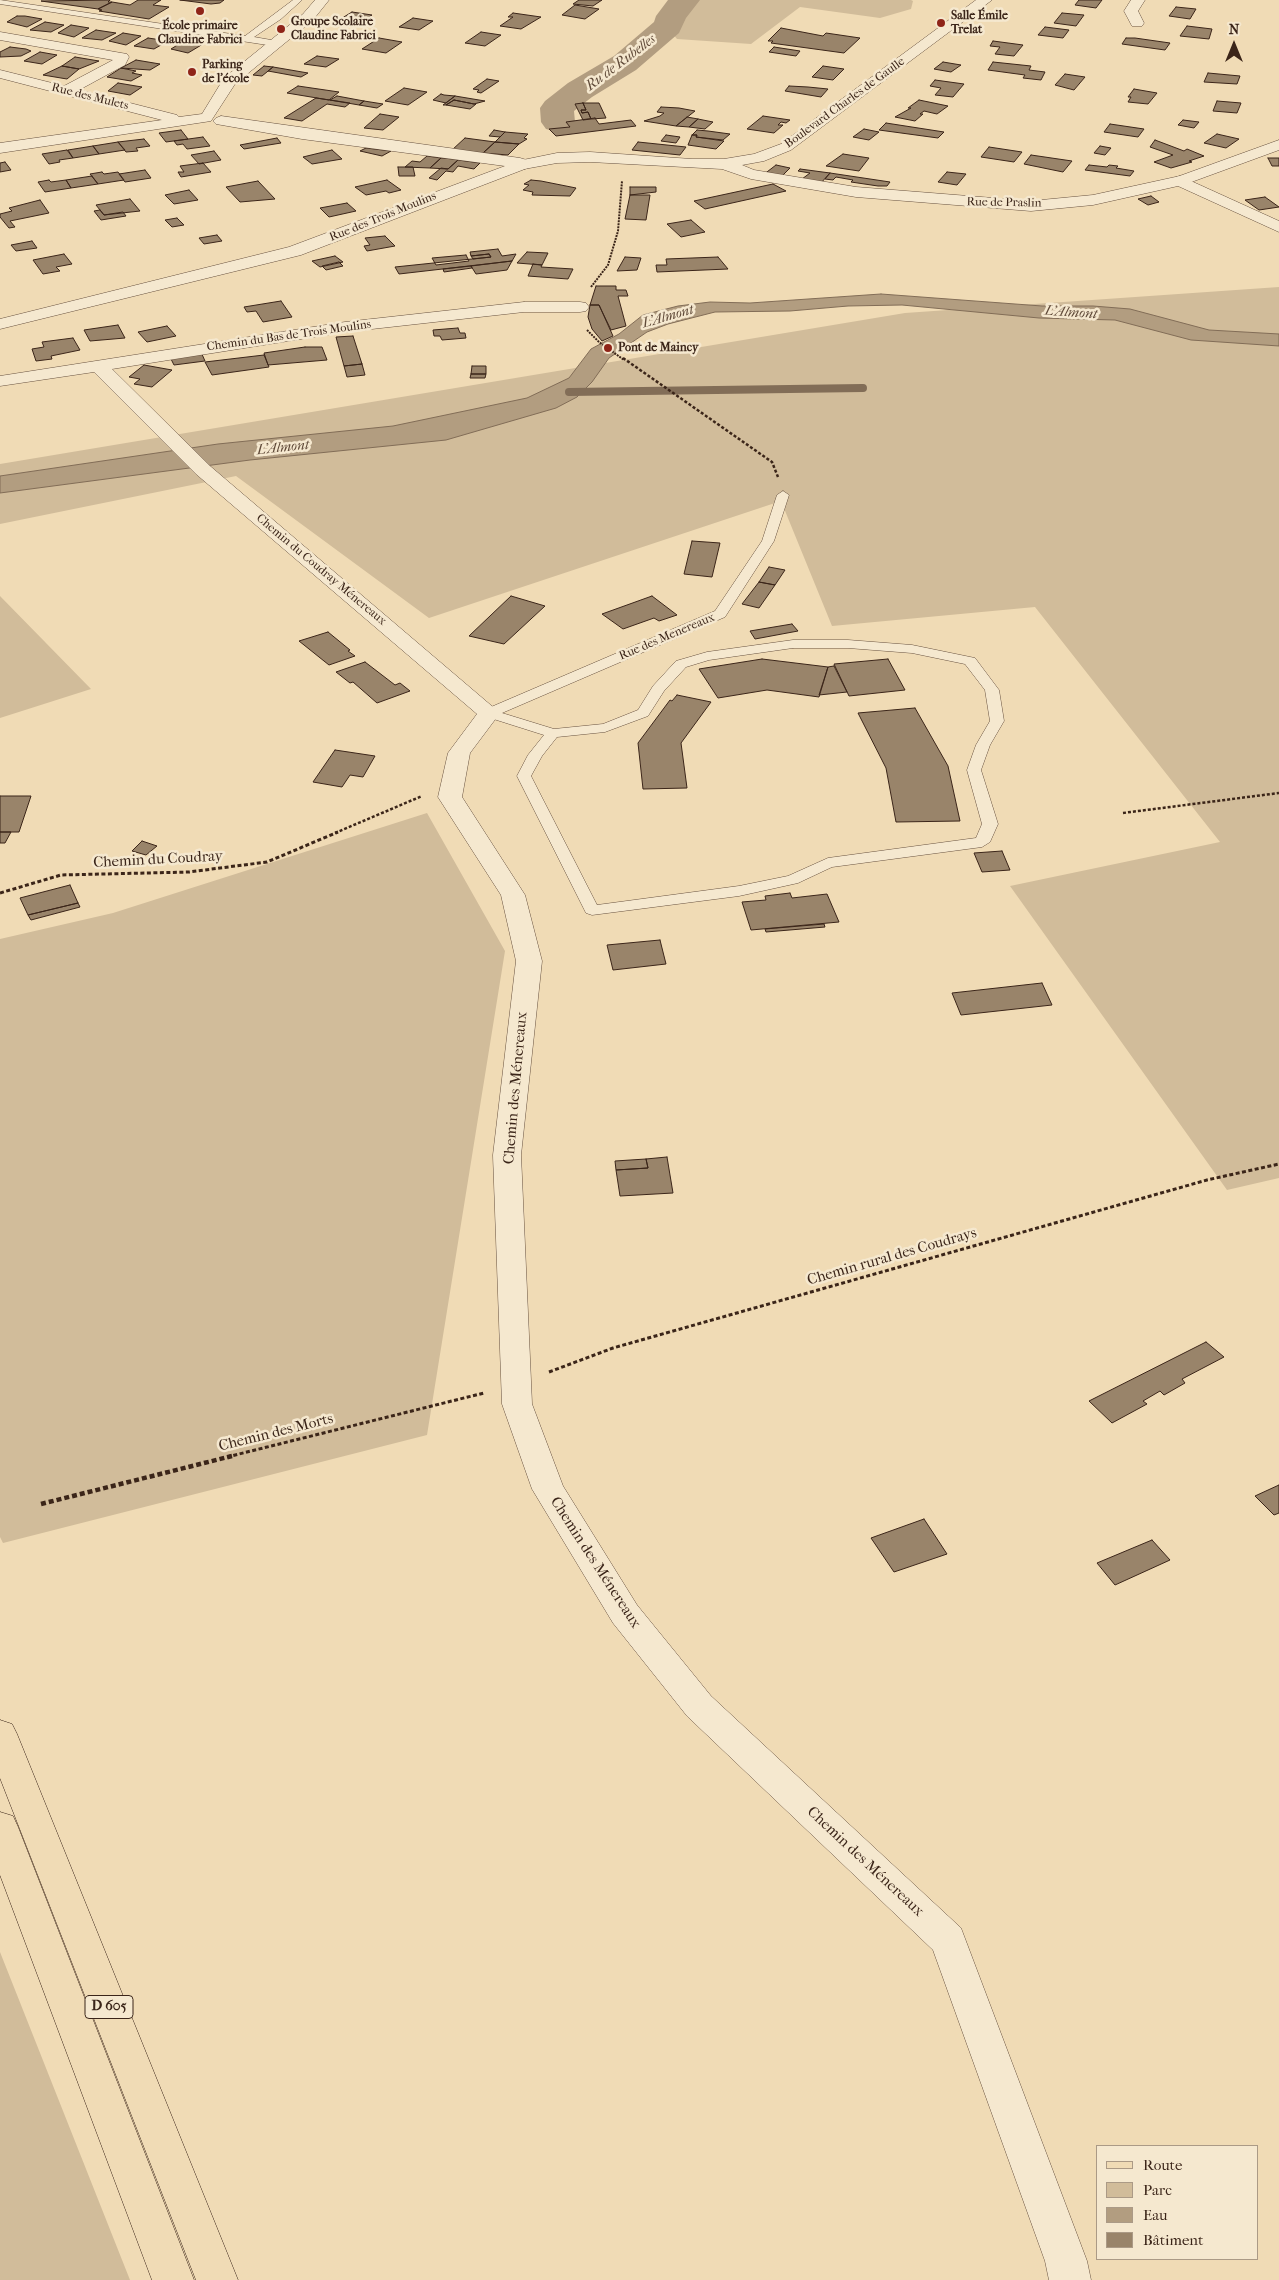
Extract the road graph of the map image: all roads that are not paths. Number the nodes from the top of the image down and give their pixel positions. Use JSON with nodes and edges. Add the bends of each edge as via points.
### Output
{"nodes":[{"id":1,"x":298,"y":0,"type":"edge"},
{"id":2,"x":322,"y":0,"type":"edge"},
{"id":3,"x":985,"y":0,"type":"edge"},
{"id":4,"x":1138,"y":0,"type":"edge"},
{"id":5,"x":0,"y":1,"type":"edge"},
{"id":6,"x":1137,"y":23,"type":"dead end"},
{"id":7,"x":0,"y":36,"type":"edge"},
{"id":8,"x":246,"y":39,"type":"junction"},
{"id":9,"x":274,"y":43,"type":"junction"},
{"id":10,"x":0,"y":74,"type":"edge"},
{"id":11,"x":66,"y":91,"type":"junction"},
{"id":12,"x":220,"y":115,"type":"junction"},
{"id":13,"x":180,"y":121,"type":"junction"},
{"id":14,"x":1279,"y":145,"type":"edge"},
{"id":15,"x":0,"y":148,"type":"edge"},
{"id":16,"x":524,"y":164,"type":"junction"},
{"id":17,"x":724,"y":164,"type":"junction"},
{"id":18,"x":1180,"y":181,"type":"junction"},
{"id":19,"x":1279,"y":227,"type":"edge"},
{"id":20,"x":580,"y":307,"type":"road end"},
{"id":21,"x":0,"y":324,"type":"edge"},
{"id":22,"x":99,"y":366,"type":"junction"},
{"id":23,"x":0,"y":381,"type":"edge"},
{"id":24,"x":783,"y":495,"type":"road end"},
{"id":25,"x":489,"y":713,"type":"junction"},
{"id":26,"x":553,"y":733,"type":"junction"},
{"id":27,"x":0,"y":1734,"type":"edge"},
{"id":28,"x":0,"y":1827,"type":"edge"},
{"id":29,"x":173,"y":2280,"type":"edge"},
{"id":30,"x":217,"y":2280,"type":"edge"},
{"id":31,"x":1070,"y":2280,"type":"edge"}],
"edges":[{"from":1,"to":8,"type":"lane"},
{"from":2,"to":9,"type":"street","via":[[308,17]]},
{"from":3,"to":17,"type":"street","name":"Boulevard Charles de Gaulle","via":[[786,147],[758,158]]},
{"from":4,"to":6,"type":"street","via":[[1131,10]]},
{"from":5,"to":8,"type":"lane"},
{"from":7,"to":11,"type":"street","via":[[122,57],[120,62]]},
{"from":8,"to":9,"type":"lane"},
{"from":9,"to":12,"type":"street","via":[[229,81],[222,94]]},
{"from":10,"to":11,"type":"street","name":"Rue des Mulets"},
{"from":11,"to":13,"type":"street","name":"Rue des Mulets"},
{"from":12,"to":13,"type":"street"},
{"from":12,"to":16,"type":"street","via":[[302,134]]},
{"from":13,"to":15,"type":"street"},
{"from":14,"to":18,"type":"street","name":"Rue de Praslin"},
{"from":16,"to":17,"type":"street","name":"Boulevard Charles de Gaulle","via":[[590,156]]},
{"from":16,"to":21,"type":"street","name":"Rue des Trois Moulins","via":[[294,251]]},
{"from":17,"to":18,"type":"street","name":"Rue de Praslin","via":[[751,174],[856,192],[1031,206],[1093,200]]},
{"from":18,"to":19,"type":"street"},
{"from":20,"to":22,"type":"street","name":"Chemin du Bas de Trois Moulins","via":[[523,300]]},
{"from":22,"to":23,"type":"street","name":"Chemin du Bas de Trois Moulins"},
{"from":22,"to":25,"type":"street","name":"Chemin du Coudray Ménereaux","via":[[203,470]]},
{"from":24,"to":25,"type":"lane","name":"Rue des Menereaux","via":[[768,542],[720,614]]},
{"from":25,"to":26,"type":"lane"},
{"from":25,"to":31,"type":"street","name":"Chemin des Ménereaux","via":[[459,753],[450,797],[513,895],[529,961],[507,1155],[517,1404],[548,1489],[625,1614],[699,1706],[948,1940],[1066,2261]]},
{"from":26,"to":26,"type":"lane","via":[[524,776],[592,910],[739,891],[794,880],[828,863],[982,842],[990,824],[974,770],[997,721],[992,690],[970,661],[912,648],[793,644],[707,656],[681,664],[658,689],[643,713],[605,728]]},
{"from":27,"to":30,"type":"main road","number":"D 605"},
{"from":28,"to":29,"type":"main road","number":"D 605"}]}
